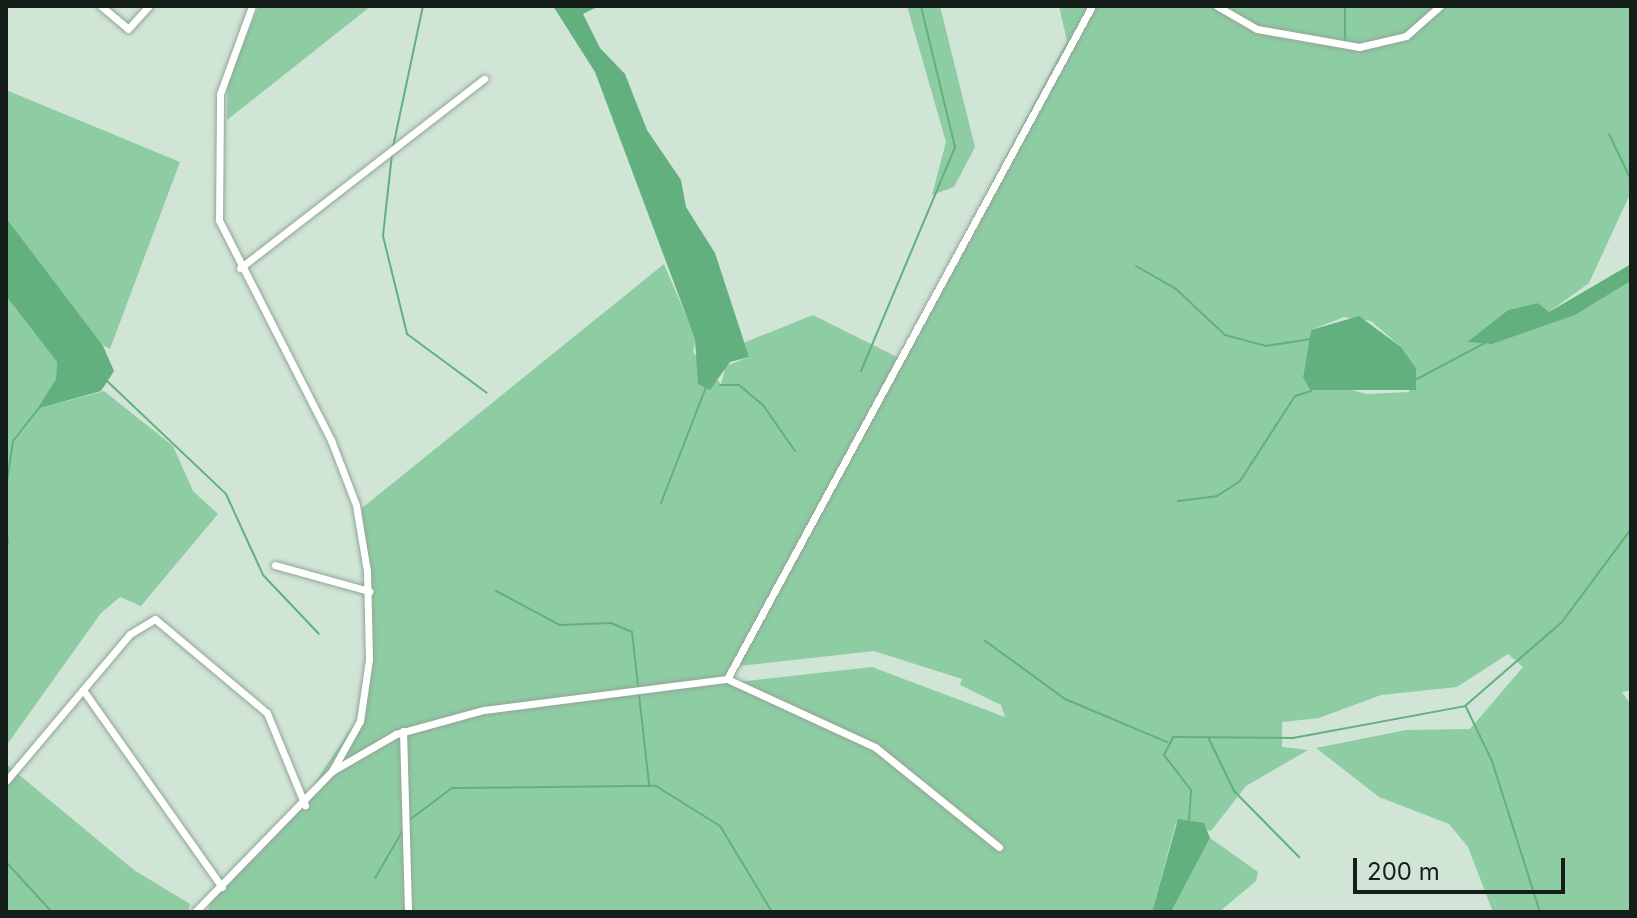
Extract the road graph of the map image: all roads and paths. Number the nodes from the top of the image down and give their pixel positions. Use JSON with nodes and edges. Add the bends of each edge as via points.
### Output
{"nodes":[{"id":1,"x":101,"y":6,"type":"edge"},
{"id":2,"x":149,"y":6,"type":"edge"},
{"id":3,"x":252,"y":6,"type":"edge"},
{"id":4,"x":1092,"y":6,"type":"edge"},
{"id":5,"x":1217,"y":6,"type":"edge"},
{"id":6,"x":1440,"y":6,"type":"edge"},
{"id":7,"x":484,"y":79,"type":"dead end"},
{"id":8,"x":240,"y":268,"type":"junction"},
{"id":9,"x":275,"y":565,"type":"dead end"},
{"id":10,"x":369,"y":591,"type":"junction"},
{"id":11,"x":727,"y":679,"type":"junction"},
{"id":12,"x":83,"y":690,"type":"junction"},
{"id":13,"x":403,"y":731,"type":"junction"},
{"id":14,"x":332,"y":771,"type":"junction"},
{"id":15,"x":6,"y":781,"type":"edge"},
{"id":16,"x":305,"y":805,"type":"junction"},
{"id":17,"x":999,"y":847,"type":"dead end"},
{"id":18,"x":222,"y":887,"type":"junction"},
{"id":19,"x":195,"y":912,"type":"edge"},
{"id":20,"x":408,"y":912,"type":"edge"}],
"edges":[{"from":1,"to":2,"type":"street","via":[[131,29]]},
{"from":3,"to":8,"type":"street","via":[[226,75],[217,125],[219,220]]},
{"from":4,"to":11,"type":"street"},
{"from":5,"to":6,"type":"street","via":[[1257,29],[1359,47],[1406,36]]},
{"from":7,"to":8,"type":"street"},
{"from":8,"to":10,"type":"street","via":[[331,440],[358,515]]},
{"from":9,"to":10,"type":"street"},
{"from":10,"to":14,"type":"street","via":[[364,708]]},
{"from":11,"to":13,"type":"street","via":[[495,708]]},
{"from":11,"to":17,"type":"street","via":[[865,741]]},
{"from":12,"to":15,"type":"street"},
{"from":12,"to":16,"type":"street","via":[[139,626],[166,623],[273,720]]},
{"from":12,"to":18,"type":"street"},
{"from":13,"to":14,"type":"street"},
{"from":13,"to":20,"type":"street"},
{"from":14,"to":16,"type":"street"},
{"from":16,"to":18,"type":"street"},
{"from":18,"to":19,"type":"street"}]}
